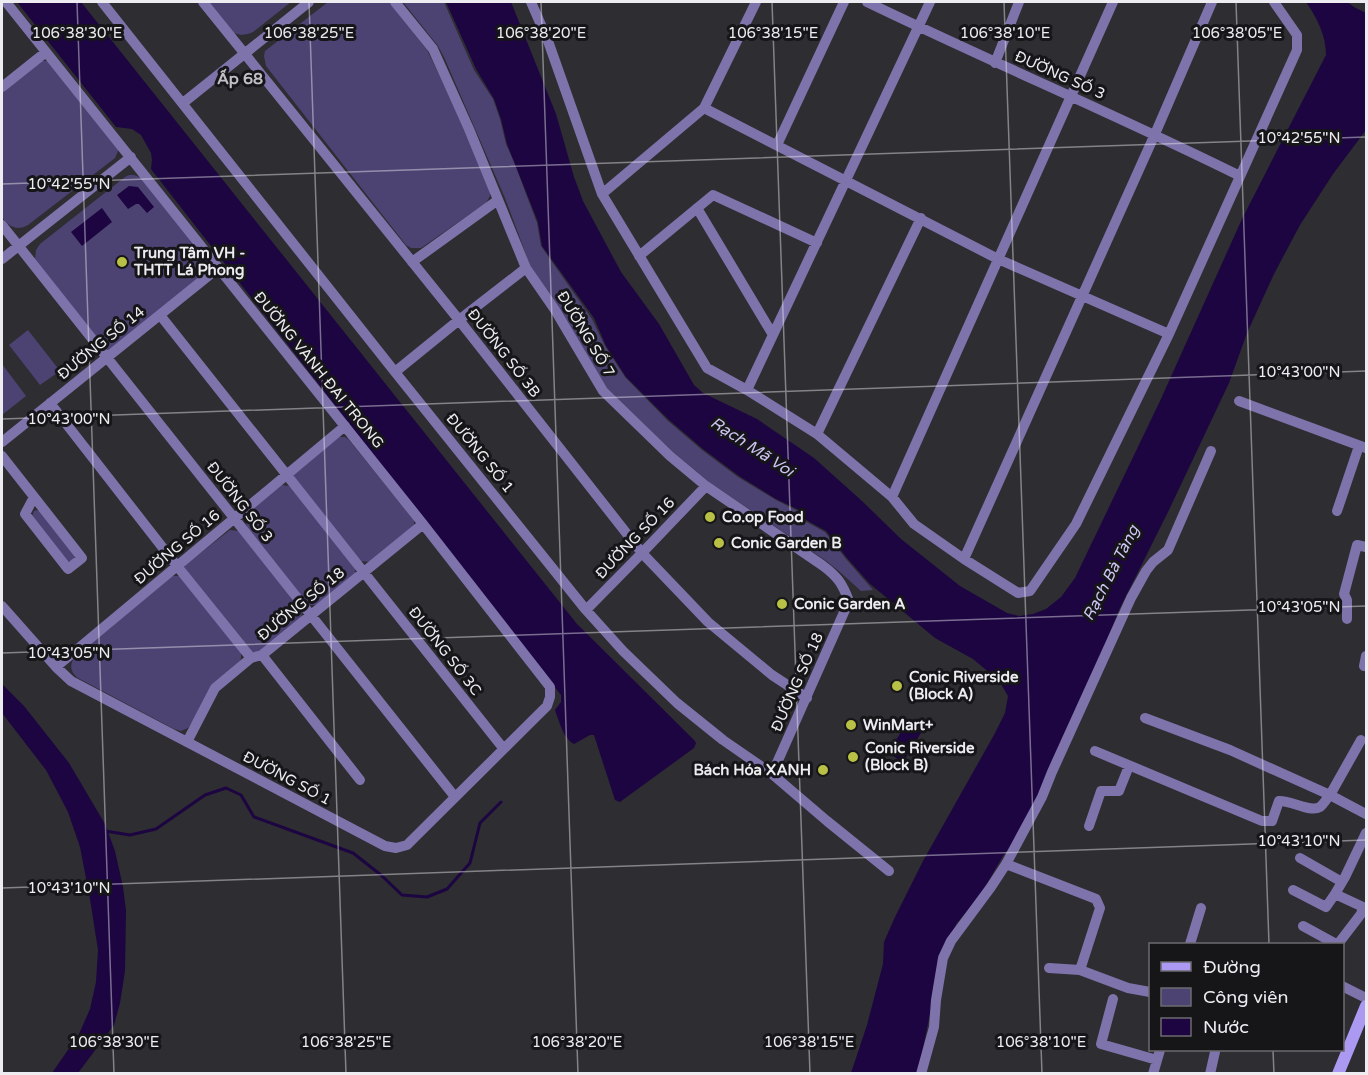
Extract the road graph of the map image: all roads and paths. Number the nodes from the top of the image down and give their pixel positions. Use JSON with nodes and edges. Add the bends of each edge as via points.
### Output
{"nodes":[{"id":1,"x":6,"y":2,"type":"edge"},
{"id":2,"x":102,"y":2,"type":"edge"},
{"id":3,"x":203,"y":2,"type":"edge"},
{"id":4,"x":309,"y":2,"type":"edge"},
{"id":5,"x":395,"y":2,"type":"edge"},
{"id":6,"x":531,"y":2,"type":"edge"},
{"id":7,"x":756,"y":2,"type":"edge"},
{"id":8,"x":844,"y":2,"type":"edge"},
{"id":9,"x":867,"y":2,"type":"edge"},
{"id":10,"x":930,"y":2,"type":"edge"},
{"id":11,"x":1019,"y":2,"type":"edge"},
{"id":12,"x":1113,"y":2,"type":"edge"},
{"id":13,"x":1212,"y":2,"type":"edge"},
{"id":14,"x":1274,"y":2,"type":"edge"},
{"id":15,"x":919,"y":27,"type":"junction"},
{"id":16,"x":46,"y":52,"type":"junction"},
{"id":17,"x":245,"y":53,"type":"junction"},
{"id":18,"x":995,"y":63,"type":"junction"},
{"id":19,"x":2,"y":87,"type":"edge"},
{"id":20,"x":1070,"y":97,"type":"junction"},
{"id":21,"x":183,"y":103,"type":"junction"},
{"id":22,"x":704,"y":108,"type":"junction"},
{"id":23,"x":1155,"y":134,"type":"junction"},
{"id":24,"x":777,"y":145,"type":"junction"},
{"id":25,"x":131,"y":158,"type":"junction"},
{"id":26,"x":1240,"y":176,"type":"junction"},
{"id":27,"x":847,"y":180,"type":"junction"},
{"id":28,"x":602,"y":194,"type":"junction"},
{"id":29,"x":498,"y":200,"type":"junction"},
{"id":30,"x":697,"y":208,"type":"junction"},
{"id":31,"x":921,"y":218,"type":"junction"},
{"id":32,"x":2,"y":225,"type":"edge"},
{"id":33,"x":817,"y":243,"type":"junction"},
{"id":34,"x":18,"y":246,"type":"junction"},
{"id":35,"x":639,"y":256,"type":"junction"},
{"id":36,"x":2,"y":259,"type":"edge"},
{"id":37,"x":998,"y":259,"type":"junction"},
{"id":38,"x":412,"y":262,"type":"junction"},
{"id":39,"x":218,"y":268,"type":"junction"},
{"id":40,"x":526,"y":268,"type":"junction"},
{"id":41,"x":1083,"y":296,"type":"junction"},
{"id":42,"x":160,"y":315,"type":"junction"},
{"id":43,"x":459,"y":320,"type":"junction"},
{"id":44,"x":1169,"y":334,"type":"junction"},
{"id":45,"x":773,"y":335,"type":"junction"},
{"id":46,"x":106,"y":358,"type":"junction"},
{"id":47,"x":395,"y":372,"type":"junction"},
{"id":48,"x":747,"y":390,"type":"junction"},
{"id":49,"x":1239,"y":401,"type":"dead end"},
{"id":50,"x":50,"y":403,"type":"junction"},
{"id":51,"x":345,"y":426,"type":"junction"},
{"id":52,"x":817,"y":434,"type":"junction"},
{"id":53,"x":2,"y":441,"type":"edge"},
{"id":54,"x":1363,"y":447,"type":"edge"},
{"id":55,"x":1212,"y":451,"type":"dead end"},
{"id":56,"x":2,"y":456,"type":"edge"},
{"id":57,"x":287,"y":475,"type":"junction"},
{"id":58,"x":706,"y":486,"type":"junction"},
{"id":59,"x":34,"y":497,"type":"junction"},
{"id":60,"x":892,"y":497,"type":"junction"},
{"id":61,"x":1337,"y":511,"type":"dead end"},
{"id":62,"x":234,"y":519,"type":"junction"},
{"id":63,"x":423,"y":524,"type":"junction"},
{"id":64,"x":1366,"y":547,"type":"edge"},
{"id":65,"x":642,"y":553,"type":"junction"},
{"id":66,"x":964,"y":559,"type":"junction"},
{"id":67,"x":177,"y":566,"type":"junction"},
{"id":68,"x":364,"y":572,"type":"junction"},
{"id":69,"x":849,"y":601,"type":"joint"},
{"id":70,"x":2,"y":606,"type":"edge"},
{"id":71,"x":586,"y":610,"type":"junction"},
{"id":72,"x":310,"y":615,"type":"junction"},
{"id":73,"x":1347,"y":619,"type":"dead end"},
{"id":74,"x":262,"y":655,"type":"junction"},
{"id":75,"x":251,"y":658,"type":"junction"},
{"id":76,"x":56,"y":667,"type":"junction"},
{"id":77,"x":807,"y":698,"type":"junction"},
{"id":78,"x":547,"y":706,"type":"joint"},
{"id":79,"x":1145,"y":718,"type":"dead end"},
{"id":80,"x":1361,"y":740,"type":"dead end"},
{"id":81,"x":187,"y":742,"type":"junction"},
{"id":82,"x":503,"y":748,"type":"junction"},
{"id":83,"x":1095,"y":752,"type":"dead end"},
{"id":84,"x":1129,"y":766,"type":"junction"},
{"id":85,"x":772,"y":774,"type":"junction"},
{"id":86,"x":360,"y":780,"type":"dead end"},
{"id":87,"x":1330,"y":795,"type":"junction"},
{"id":88,"x":455,"y":797,"type":"junction"},
{"id":89,"x":1366,"y":814,"type":"edge"},
{"id":90,"x":1089,"y":826,"type":"dead end"},
{"id":91,"x":1366,"y":833,"type":"edge"},
{"id":92,"x":1300,"y":858,"type":"dead end"},
{"id":93,"x":1006,"y":864,"type":"junction"},
{"id":94,"x":888,"y":871,"type":"dead end"},
{"id":95,"x":1342,"y":882,"type":"junction"},
{"id":96,"x":1293,"y":890,"type":"dead end"},
{"id":97,"x":1335,"y":894,"type":"junction"},
{"id":98,"x":1201,"y":908,"type":"dead end"},
{"id":99,"x":1364,"y":915,"type":"edge"},
{"id":100,"x":1303,"y":926,"type":"dead end"},
{"id":101,"x":1191,"y":943,"type":"edge"},
{"id":102,"x":1333,"y":943,"type":"edge"},
{"id":103,"x":1339,"y":943,"type":"edge"},
{"id":104,"x":1049,"y":968,"type":"dead end"},
{"id":105,"x":1080,"y":970,"type":"junction"},
{"id":106,"x":1344,"y":987,"type":"edge"},
{"id":107,"x":1149,"y":992,"type":"edge"},
{"id":108,"x":1366,"y":998,"type":"edge"},
{"id":109,"x":1113,"y":999,"type":"dead end"},
{"id":110,"x":1366,"y":1006,"type":"edge"},
{"id":111,"x":1215,"y":1052,"type":"dead end"},
{"id":112,"x":1158,"y":1055,"type":"edge"},
{"id":113,"x":921,"y":1074,"type":"edge"},
{"id":114,"x":1153,"y":1074,"type":"edge"},
{"id":115,"x":1210,"y":1074,"type":"edge"},
{"id":116,"x":1338,"y":1074,"type":"edge"}],
"edges":[{"from":1,"to":16,"type":"street","name":"ĐƯỜNG VÀNH ĐAI TRONG"},
{"from":2,"to":21,"type":"street","name":"ĐƯỜNG SỐ 1"},
{"from":3,"to":17,"type":"street","name":"ĐƯỜNG SỐ 3B"},
{"from":4,"to":17,"type":"street"},
{"from":5,"to":29,"type":"street","name":"ĐƯỜNG SỐ 7","via":[[439,60]]},
{"from":6,"to":28,"type":"street"},
{"from":7,"to":22,"type":"street"},
{"from":8,"to":24,"type":"street"},
{"from":9,"to":15,"type":"street","name":"ĐƯỜNG SỐ 3"},
{"from":10,"to":15,"type":"street"},
{"from":11,"to":18,"type":"street"},
{"from":12,"to":20,"type":"street"},
{"from":13,"to":23,"type":"street"},
{"from":14,"to":26,"type":"street","via":[[1297,35],[1297,50]]},
{"from":15,"to":18,"type":"street","name":"ĐƯỜNG SỐ 3"},
{"from":15,"to":27,"type":"street"},
{"from":16,"to":19,"type":"street"},
{"from":16,"to":25,"type":"street","name":"ĐƯỜNG VÀNH ĐAI TRONG"},
{"from":17,"to":21,"type":"street"},
{"from":17,"to":38,"type":"street","name":"ĐƯỜNG SỐ 3B"},
{"from":18,"to":20,"type":"street","name":"ĐƯỜNG SỐ 3"},
{"from":20,"to":23,"type":"street","name":"ĐƯỜNG SỐ 3"},
{"from":20,"to":37,"type":"street"},
{"from":21,"to":47,"type":"street","name":"ĐƯỜNG SỐ 1"},
{"from":22,"to":24,"type":"street"},
{"from":22,"to":28,"type":"street"},
{"from":23,"to":26,"type":"street","name":"ĐƯỜNG SỐ 3"},
{"from":23,"to":41,"type":"street"},
{"from":24,"to":27,"type":"street"},
{"from":25,"to":34,"type":"street"},
{"from":25,"to":39,"type":"street","name":"ĐƯỜNG VÀNH ĐAI TRONG"},
{"from":26,"to":44,"type":"street"},
{"from":27,"to":31,"type":"street"},
{"from":27,"to":33,"type":"street"},
{"from":28,"to":35,"type":"street"},
{"from":29,"to":38,"type":"street"},
{"from":29,"to":40,"type":"street","name":"ĐƯỜNG SỐ 7"},
{"from":30,"to":33,"type":"street","via":[[713,195]]},
{"from":30,"to":35,"type":"street"},
{"from":30,"to":45,"type":"street"},
{"from":31,"to":37,"type":"street"},
{"from":31,"to":52,"type":"street"},
{"from":32,"to":34,"type":"street","name":"ĐƯỜNG SỐ 3"},
{"from":33,"to":45,"type":"street"},
{"from":34,"to":36,"type":"street"},
{"from":34,"to":46,"type":"street","name":"ĐƯỜNG SỐ 3"},
{"from":35,"to":48,"type":"street","via":[[707,368]]},
{"from":37,"to":41,"type":"street"},
{"from":37,"to":60,"type":"street"},
{"from":38,"to":43,"type":"street","name":"ĐƯỜNG SỐ 3B"},
{"from":39,"to":42,"type":"street","name":"ĐƯỜNG SỐ 14"},
{"from":39,"to":51,"type":"street","name":"ĐƯỜNG VÀNH ĐAI TRONG"},
{"from":40,"to":43,"type":"street"},
{"from":40,"to":58,"type":"street","name":"ĐƯỜNG SỐ 7","via":[[603,391]]},
{"from":41,"to":44,"type":"street"},
{"from":41,"to":66,"type":"street"},
{"from":42,"to":46,"type":"street","name":"ĐƯỜNG SỐ 14"},
{"from":42,"to":57,"type":"street"},
{"from":43,"to":47,"type":"street"},
{"from":43,"to":65,"type":"street","name":"ĐƯỜNG SỐ 3B"},
{"from":44,"to":66,"type":"street","via":[[1076,524],[1030,591],[1018,593]]},
{"from":45,"to":48,"type":"street"},
{"from":46,"to":50,"type":"street","name":"ĐƯỜNG SỐ 14"},
{"from":46,"to":62,"type":"street","name":"ĐƯỜNG SỐ 3"},
{"from":47,"to":71,"type":"street","name":"ĐƯỜNG SỐ 1"},
{"from":48,"to":52,"type":"street"},
{"from":49,"to":54,"type":"street"},
{"from":50,"to":53,"type":"street","name":"ĐƯỜNG SỐ 14"},
{"from":50,"to":67,"type":"street"},
{"from":51,"to":57,"type":"street","name":"ĐƯỜNG SỐ 16"},
{"from":51,"to":63,"type":"street","name":"ĐƯỜNG VÀNH ĐAI TRONG"},
{"from":52,"to":60,"type":"street"},
{"from":54,"to":61,"type":"street"},
{"from":55,"to":93,"type":"street","via":[[1168,550],[1146,571],[1131,598],[1042,797]]},
{"from":56,"to":59,"type":"street"},
{"from":57,"to":62,"type":"street","name":"ĐƯỜNG SỐ 16"},
{"from":57,"to":68,"type":"street"},
{"from":58,"to":65,"type":"street","name":"ĐƯỜNG SỐ 16"},
{"from":58,"to":69,"type":"street","name":"ĐƯỜNG SỐ 7","via":[[836,575]]},
{"from":59,"to":59,"type":"street","via":[[82,558],[68,569],[25,514]]},
{"from":60,"to":66,"type":"street","via":[[914,524]]},
{"from":62,"to":67,"type":"street","name":"ĐƯỜNG SỐ 16"},
{"from":62,"to":72,"type":"street","name":"ĐƯỜNG SỐ 3"},
{"from":63,"to":68,"type":"street","name":"ĐƯỜNG SỐ 18"},
{"from":63,"to":78,"type":"street","name":"ĐƯỜNG VÀNH ĐAI TRONG","via":[[550,687]]},
{"from":64,"to":73,"type":"street","via":[[1357,545],[1344,594]]},
{"from":65,"to":71,"type":"street","name":"ĐƯỜNG SỐ 16"},
{"from":65,"to":77,"type":"street","name":"ĐƯỜNG SỐ 3B","via":[[708,622],[772,675]]},
{"from":67,"to":75,"type":"street"},
{"from":67,"to":76,"type":"street","name":"ĐƯỜNG SỐ 16"},
{"from":68,"to":72,"type":"street","name":"ĐƯỜNG SỐ 18"},
{"from":68,"to":82,"type":"street","name":"ĐƯỜNG SỐ 3C"},
{"from":69,"to":77,"type":"street","name":"ĐƯỜNG SỐ 18"},
{"from":70,"to":76,"type":"street","name":"ĐƯỜNG SỐ 1"},
{"from":71,"to":85,"type":"street","name":"ĐƯỜNG SỐ 1","via":[[677,703]]},
{"from":72,"to":74,"type":"street","name":"ĐƯỜNG SỐ 18"},
{"from":72,"to":88,"type":"street","name":"ĐƯỜNG SỐ 3"},
{"from":74,"to":75,"type":"street","name":"ĐƯỜNG SỐ 18"},
{"from":74,"to":86,"type":"street"},
{"from":75,"to":81,"type":"street","name":"ĐƯỜNG SỐ 18","via":[[215,688]]},
{"from":76,"to":81,"type":"street","name":"ĐƯỜNG SỐ 1","via":[[71,681]]},
{"from":77,"to":85,"type":"street","name":"ĐƯỜNG SỐ 18"},
{"from":78,"to":82,"type":"street","name":"ĐƯỜNG SỐ 1"},
{"from":79,"to":87,"type":"street","via":[[1230,750]]},
{"from":80,"to":87,"type":"street"},
{"from":81,"to":88,"type":"street","name":"ĐƯỜNG SỐ 1","via":[[384,846],[407,845]]},
{"from":82,"to":88,"type":"street","name":"ĐƯỜNG SỐ 1"},
{"from":83,"to":84,"type":"street"},
{"from":84,"to":87,"type":"street","via":[[1262,820],[1272,820],[1279,801],[1316,808]]},
{"from":84,"to":90,"type":"street","via":[[1119,791],[1101,791]]},
{"from":85,"to":94,"type":"street","name":"ĐƯỜNG SỐ 1"},
{"from":87,"to":89,"type":"street"},
{"from":91,"to":95,"type":"street"},
{"from":92,"to":95,"type":"street"},
{"from":93,"to":105,"type":"street","via":[[1096,899],[1100,908]]},
{"from":93,"to":113,"type":"street","via":[[943,958],[934,1027]]},
{"from":95,"to":97,"type":"street"},
{"from":96,"to":97,"type":"street","via":[[1326,907]]},
{"from":97,"to":99,"type":"street","via":[[1363,907]]},
{"from":98,"to":101,"type":"street"},
{"from":99,"to":103,"type":"street"},
{"from":100,"to":102,"type":"street"},
{"from":104,"to":105,"type":"street"},
{"from":105,"to":107,"type":"street"},
{"from":106,"to":108,"type":"street"},
{"from":109,"to":112,"type":"street","via":[[1101,1044]]},
{"from":110,"to":116,"type":"main road"},
{"from":111,"to":115,"type":"street"},
{"from":112,"to":114,"type":"street"}]}
